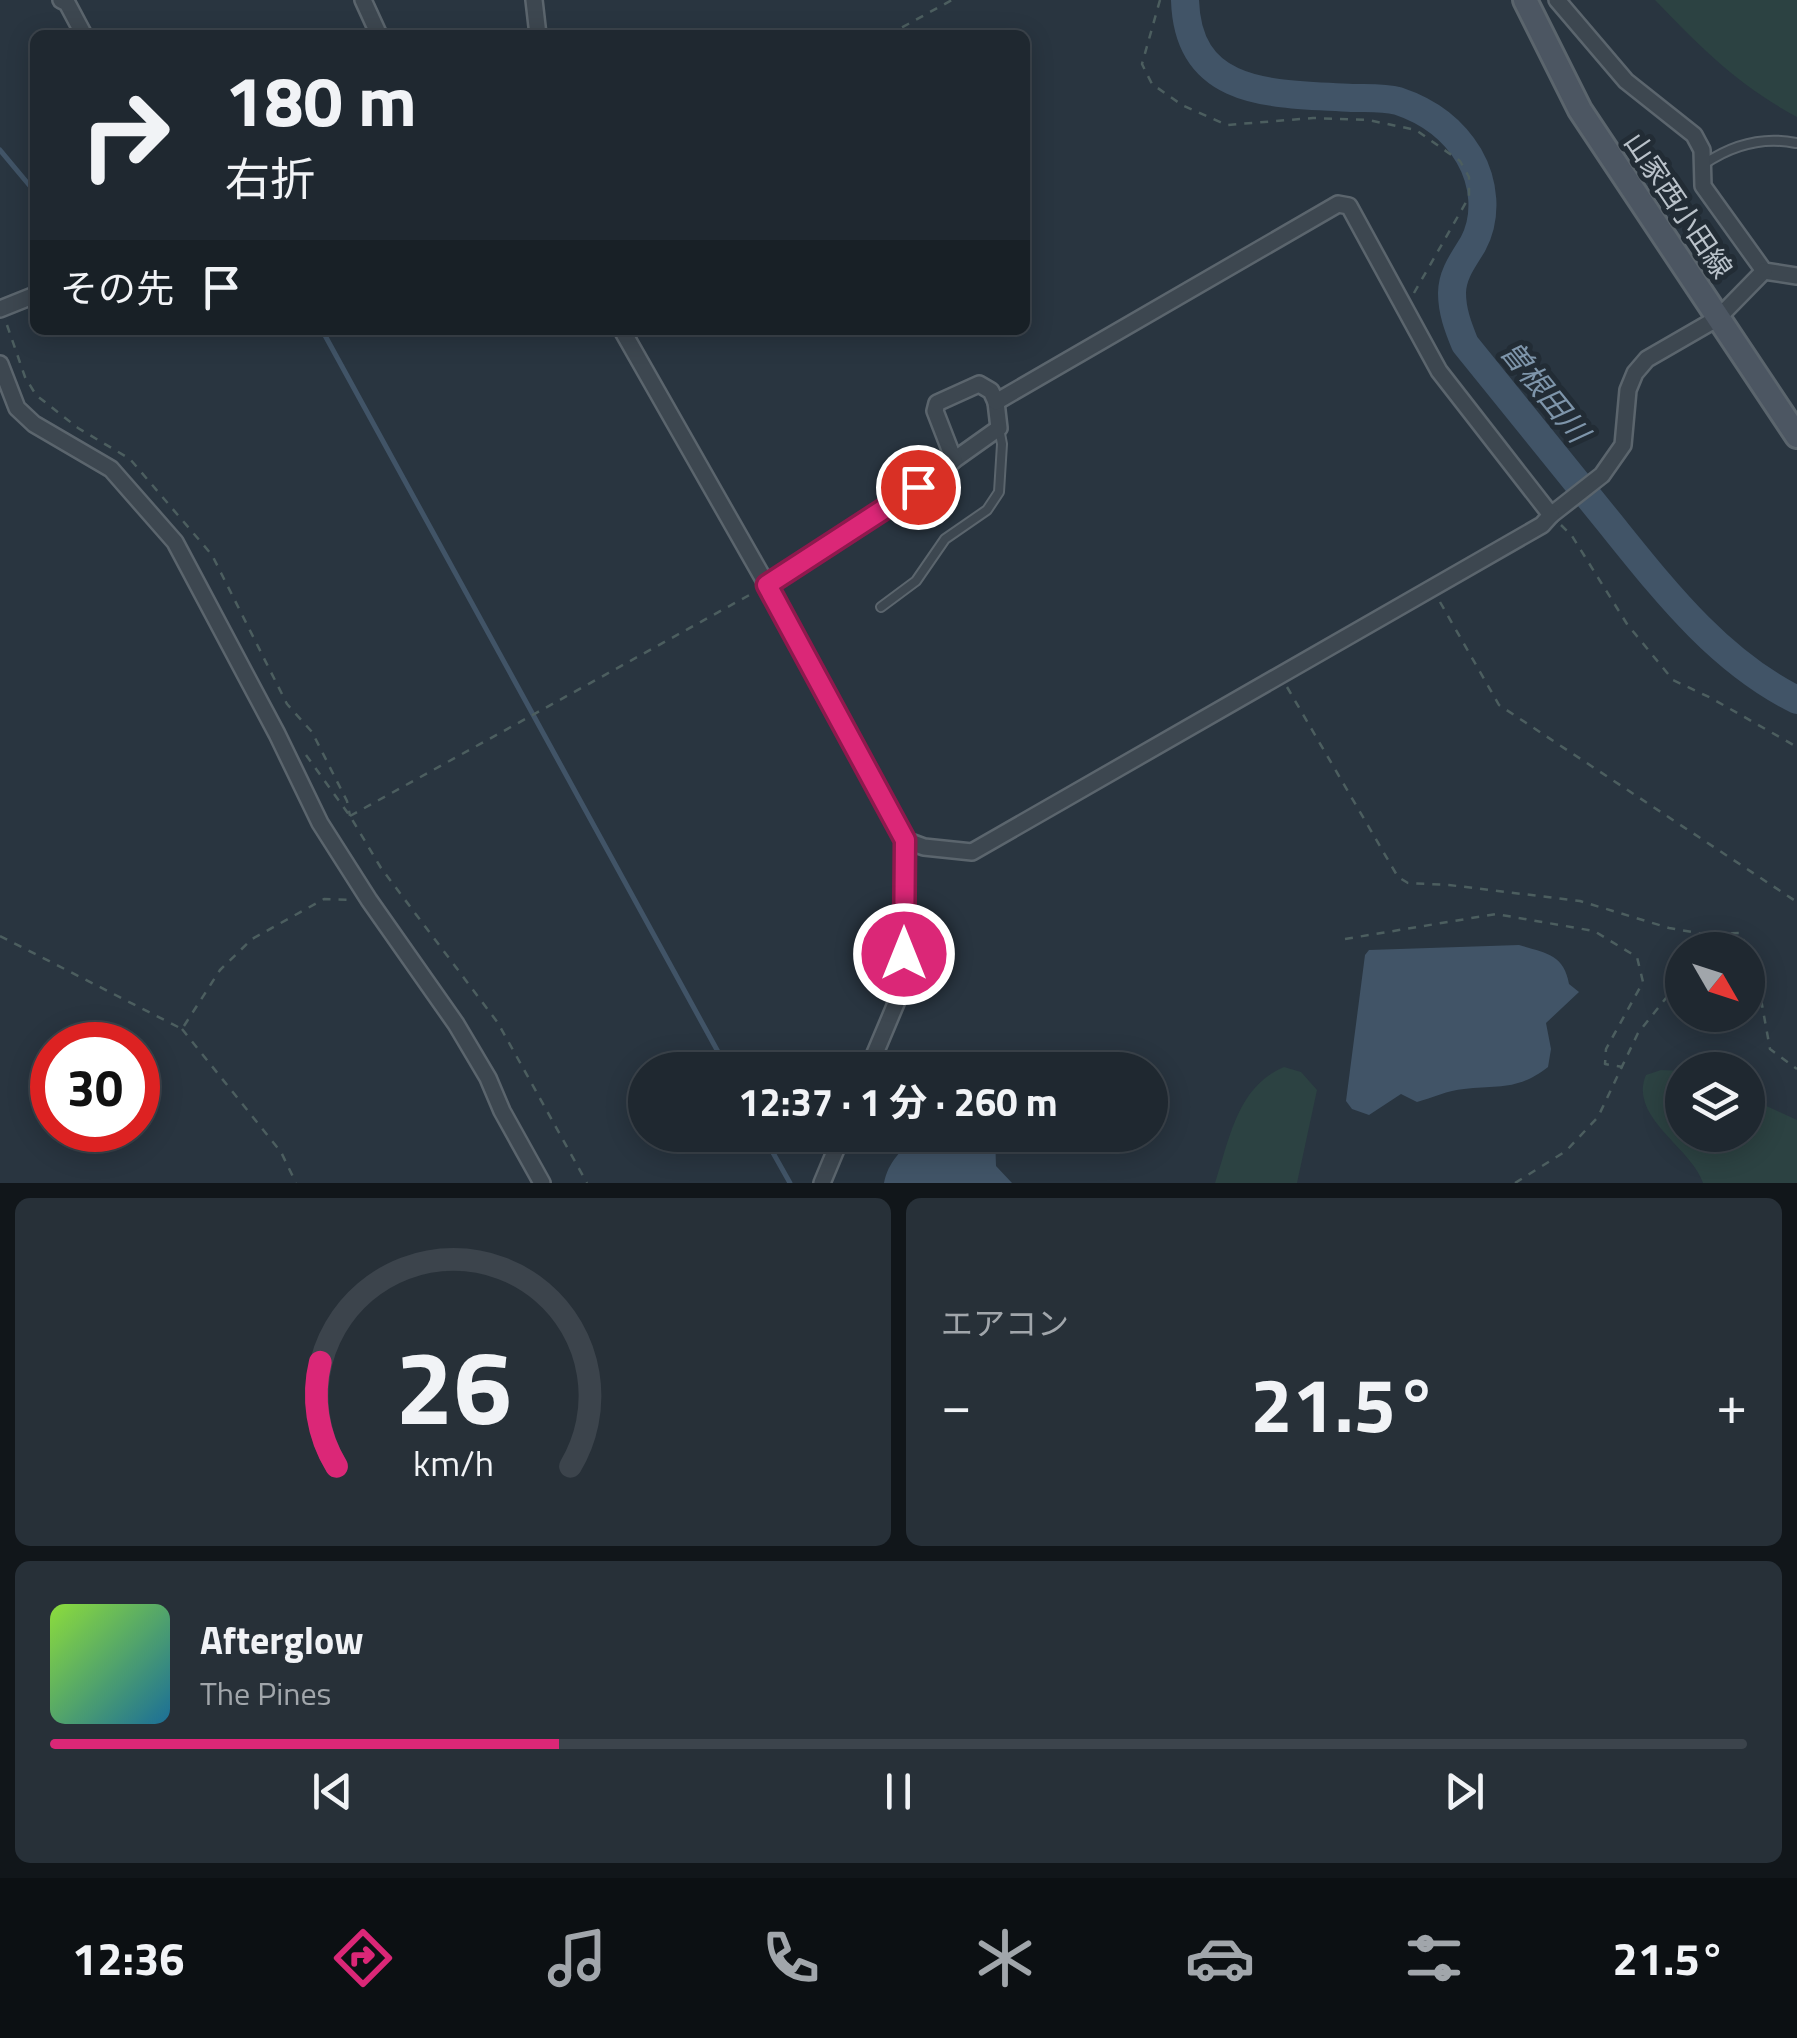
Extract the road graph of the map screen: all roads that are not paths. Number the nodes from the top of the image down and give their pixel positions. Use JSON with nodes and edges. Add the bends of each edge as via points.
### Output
{"nodes":[{"id":1,"x":61,"y":0,"type":"edge"},
{"id":2,"x":363,"y":0,"type":"edge"},
{"id":3,"x":534,"y":0,"type":"edge"},
{"id":4,"x":1525,"y":0,"type":"edge"},
{"id":5,"x":1557,"y":0,"type":"edge"},
{"id":6,"x":82,"y":30,"type":"edge"},
{"id":7,"x":377,"y":30,"type":"edge"},
{"id":8,"x":537,"y":30,"type":"edge"},
{"id":9,"x":1796,"y":144,"type":"edge"},
{"id":10,"x":1704,"y":164,"type":"junction"},
{"id":11,"x":1764,"y":271,"type":"junction"},
{"id":12,"x":1797,"y":276,"type":"edge"},
{"id":13,"x":30,"y":297,"type":"edge"},
{"id":14,"x":0,"y":308,"type":"edge"},
{"id":15,"x":1718,"y":318,"type":"junction"},
{"id":16,"x":625,"y":335,"type":"edge"},
{"id":17,"x":0,"y":364,"type":"edge"},
{"id":18,"x":996,"y":402,"type":"junction"},
{"id":19,"x":1000,"y":428,"type":"junction"},
{"id":20,"x":1797,"y":436,"type":"edge"},
{"id":21,"x":954,"y":460,"type":"junction"},
{"id":22,"x":1555,"y":511,"type":"junction"},
{"id":23,"x":767,"y":585,"type":"junction"},
{"id":24,"x":881,"y":606,"type":"dead end"},
{"id":25,"x":905,"y":840,"type":"junction"},
{"id":26,"x":875,"y":1052,"type":"edge"},
{"id":27,"x":835,"y":1152,"type":"edge"},
{"id":28,"x":542,"y":1183,"type":"edge"},
{"id":29,"x":822,"y":1183,"type":"edge"}],
"edges":[{"from":1,"to":6,"type":"street"},
{"from":2,"to":7,"type":"street"},
{"from":3,"to":8,"type":"street"},
{"from":4,"to":15,"type":"main road","name":"山家西小田線","via":[[1580,110]]},
{"from":5,"to":10,"type":"street","via":[[1626,81],[1694,135]]},
{"from":9,"to":10,"type":"lane","via":[[1728,147]]},
{"from":10,"to":11,"type":"street","via":[[1702,186]]},
{"from":11,"to":12,"type":"street"},
{"from":11,"to":15,"type":"street"},
{"from":13,"to":14,"type":"street"},
{"from":15,"to":20,"type":"main road","name":"山家西小田線"},
{"from":15,"to":22,"type":"street","via":[[1635,373],[1623,445],[1602,475]]},
{"from":16,"to":23,"type":"street"},
{"from":17,"to":28,"type":"street","via":[[16,408],[111,469],[175,542],[320,823],[456,1024]]},
{"from":18,"to":19,"type":"street"},
{"from":18,"to":21,"type":"street","via":[[979,384],[937,403]]},
{"from":18,"to":22,"type":"street","via":[[1338,204],[1349,206],[1439,371]]},
{"from":19,"to":21,"type":"street"},
{"from":19,"to":24,"type":"lane","via":[[999,492],[988,510],[945,539],[916,581]]},
{"from":21,"to":23,"type":"street"},
{"from":22,"to":25,"type":"street","via":[[1542,525],[972,852]]},
{"from":23,"to":25,"type":"street"},
{"from":25,"to":26,"type":"street","via":[[904,982]]},
{"from":27,"to":29,"type":"street"}]}
